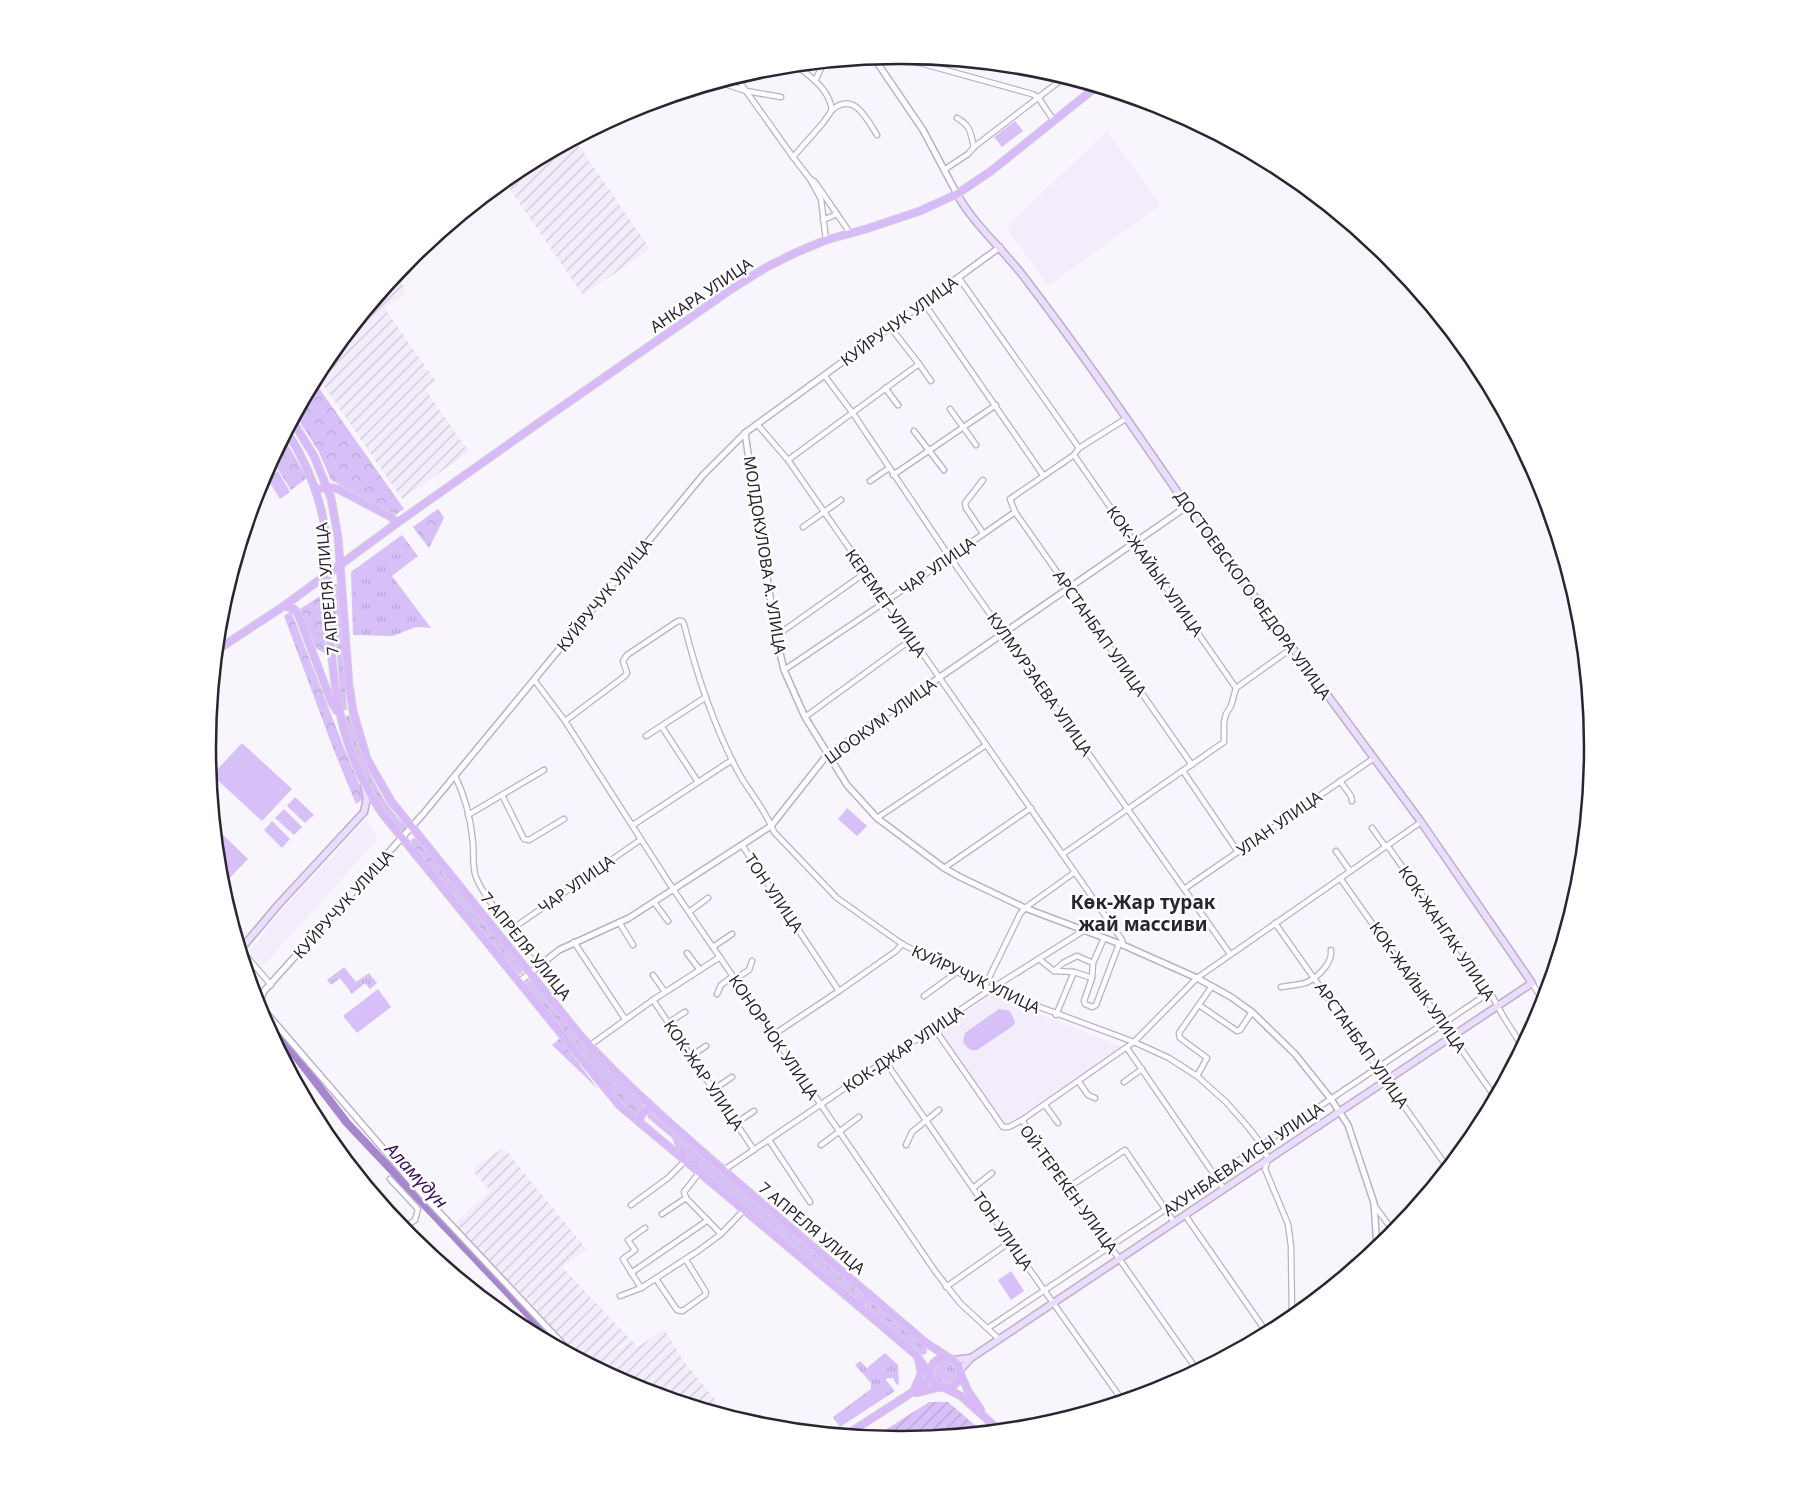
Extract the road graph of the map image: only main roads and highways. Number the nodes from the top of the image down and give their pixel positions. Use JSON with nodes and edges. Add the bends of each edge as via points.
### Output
{"nodes":[{"id":1,"x":1088,"y":90,"type":"edge"},
{"id":2,"x":957,"y":194,"type":"junction"},
{"id":3,"x":296,"y":428,"type":"edge"},
{"id":4,"x":291,"y":438,"type":"edge"},
{"id":5,"x":327,"y":487,"type":"junction"},
{"id":6,"x":316,"y":490,"type":"junction"},
{"id":7,"x":397,"y":523,"type":"junction"},
{"id":8,"x":341,"y":565,"type":"junction"},
{"id":9,"x":328,"y":575,"type":"junction"},
{"id":10,"x":284,"y":606,"type":"junction"},
{"id":11,"x":224,"y":645,"type":"edge"},
{"id":12,"x":352,"y":710,"type":"junction"},
{"id":13,"x":339,"y":715,"type":"junction"},
{"id":14,"x":362,"y":779,"type":"junction"},
{"id":15,"x":364,"y":812,"type":"junction"},
{"id":16,"x":382,"y":813,"type":"junction"},
{"id":17,"x":246,"y":944,"type":"edge"},
{"id":18,"x":1532,"y":984,"type":"joint"},
{"id":19,"x":653,"y":1109,"type":"junction"},
{"id":20,"x":640,"y":1123,"type":"junction"},
{"id":21,"x":869,"y":1294,"type":"junction"},
{"id":22,"x":859,"y":1306,"type":"junction"},
{"id":23,"x":918,"y":1358,"type":"junction"},
{"id":24,"x":971,"y":1358,"type":"junction"},
{"id":25,"x":952,"y":1360,"type":"junction"},
{"id":26,"x":960,"y":1371,"type":"junction"},
{"id":27,"x":931,"y":1376,"type":"junction"},
{"id":28,"x":943,"y":1388,"type":"junction"},
{"id":29,"x":908,"y":1396,"type":"junction"},
{"id":30,"x":986,"y":1418,"type":"junction"},
{"id":31,"x":992,"y":1424,"type":"edge"},
{"id":32,"x":854,"y":1430,"type":"edge"}],
"edges":[{"from":1,"to":2,"type":"main road","name":"АНКАРА УЛИЦА","via":[[991,171]]},
{"from":2,"to":7,"type":"main road","name":"АНКАРА УЛИЦА","via":[[920,211],[826,240],[780,260],[730,290]]},
{"from":2,"to":18,"type":"main road","name":"ДОСТОЕВСКОГО ФЕДОРА УЛИЦА","via":[[973,219],[1029,283],[1185,502],[1421,822]]},
{"from":3,"to":5,"type":"main road","name":"7 АПРЕЛЯ УЛИЦА","via":[[314,456]]},
{"from":4,"to":6,"type":"main road","name":"7 АПРЕЛЯ УЛИЦА"},
{"from":5,"to":6,"type":"main road"},
{"from":5,"to":7,"type":"main road","via":[[338,489]]},
{"from":5,"to":8,"type":"main road","name":"7 АПРЕЛЯ УЛИЦА","via":[[337,524]]},
{"from":6,"to":9,"type":"main road","name":"7 АПРЕЛЯ УЛИЦА","via":[[326,532]]},
{"from":7,"to":8,"type":"main road","name":"АНКАРА УЛИЦА"},
{"from":8,"to":9,"type":"main road","name":"АНКАРА УЛИЦА"},
{"from":8,"to":12,"type":"main road","name":"7 АПРЕЛЯ УЛИЦА"},
{"from":9,"to":10,"type":"main road","name":"АНКАРА УЛИЦА"},
{"from":9,"to":13,"type":"main road","name":"7 АПРЕЛЯ УЛИЦА","via":[[326,588]]},
{"from":10,"to":11,"type":"main road","name":"АНКАРА УЛИЦА"},
{"from":10,"to":13,"type":"main road","via":[[298,614]]},
{"from":12,"to":13,"type":"main road"},
{"from":12,"to":19,"type":"main road","name":"7 АПРЕЛЯ УЛИЦА","via":[[370,765],[400,814],[589,1046]]},
{"from":13,"to":14,"type":"main road","name":"7 АПРЕЛЯ УЛИЦА"},
{"from":14,"to":15,"type":"main road","via":[[367,798]]},
{"from":14,"to":16,"type":"main road","name":"7 АПРЕЛЯ УЛИЦА"},
{"from":15,"to":16,"type":"main road","via":[[375,809]]},
{"from":15,"to":17,"type":"main road","via":[[278,904]]},
{"from":16,"to":20,"type":"main road","name":"7 АПРЕЛЯ УЛИЦА","via":[[608,1093]]},
{"from":18,"to":24,"type":"main road","name":"АХУНБАЕВА ИСЫ УЛИЦА"},
{"from":19,"to":20,"type":"main road","via":[[643,1112]]},
{"from":19,"to":21,"type":"main road","name":"7 АПРЕЛЯ УЛИЦА"},
{"from":20,"to":22,"type":"main road","name":"7 АПРЕЛЯ УЛИЦА"},
{"from":21,"to":22,"type":"main road"},
{"from":21,"to":25,"type":"main road","name":"7 АПРЕЛЯ УЛИЦА","via":[[930,1346]]},
{"from":22,"to":23,"type":"main road","name":"7 АПРЕЛЯ УЛИЦА"},
{"from":23,"to":27,"type":"main road","name":"7 АПРЕЛЯ УЛИЦА"},
{"from":23,"to":29,"type":"main road","via":[[921,1374],[917,1386]]},
{"from":24,"to":25,"type":"main road","name":"АХУНБАЕВА ИСЫ УЛИЦА"},
{"from":24,"to":26,"type":"main road","name":"АХУНБАЕВА ИСЫ УЛИЦА"},
{"from":25,"to":26,"type":"main road"},
{"from":25,"to":27,"type":"main road","via":[[938,1360],[932,1366]]},
{"from":26,"to":28,"type":"main road","via":[[953,1386]]},
{"from":26,"to":30,"type":"main road","via":[[968,1391]]},
{"from":27,"to":28,"type":"main road","via":[[933,1382]]},
{"from":27,"to":29,"type":"main road"},
{"from":28,"to":29,"type":"main road","via":[[926,1389]]},
{"from":28,"to":30,"type":"main road","via":[[961,1396]]},
{"from":29,"to":32,"type":"main road"},
{"from":30,"to":31,"type":"main road"}]}
